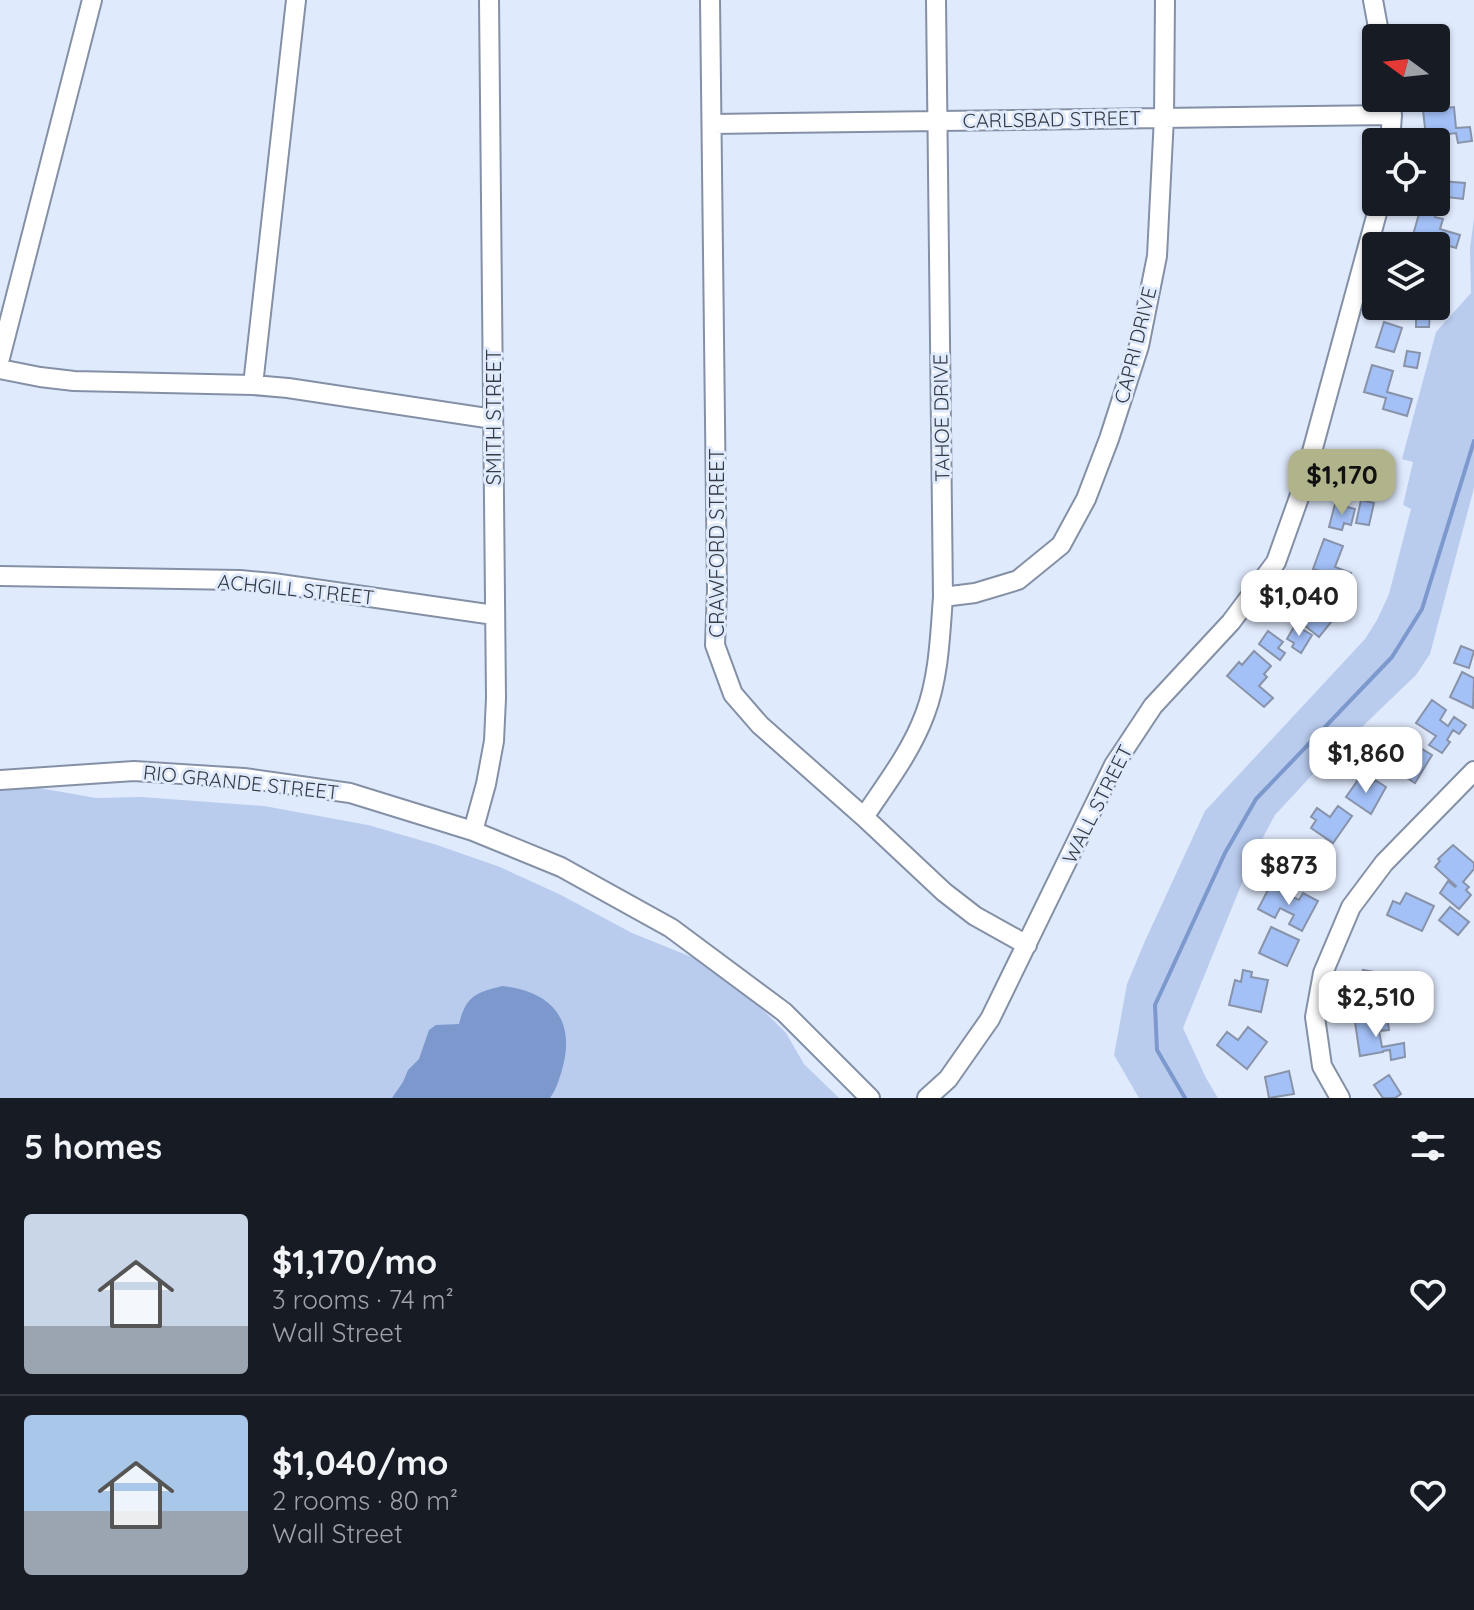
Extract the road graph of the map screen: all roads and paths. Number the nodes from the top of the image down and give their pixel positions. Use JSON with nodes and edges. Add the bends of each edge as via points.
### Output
{"nodes":[{"id":1,"x":92,"y":0,"type":"edge"},
{"id":2,"x":296,"y":0,"type":"edge"},
{"id":3,"x":489,"y":0,"type":"edge"},
{"id":4,"x":710,"y":0,"type":"edge"},
{"id":5,"x":936,"y":0,"type":"edge"},
{"id":6,"x":1165,"y":0,"type":"edge"},
{"id":7,"x":1373,"y":0,"type":"edge"},
{"id":8,"x":1377,"y":24,"type":"edge"},
{"id":9,"x":1362,"y":107,"type":"edge"},
{"id":10,"x":1164,"y":117,"type":"junction"},
{"id":11,"x":937,"y":120,"type":"junction"},
{"id":12,"x":713,"y":124,"type":"junction"},
{"id":13,"x":1376,"y":216,"type":"edge"},
{"id":14,"x":0,"y":358,"type":"edge"},
{"id":15,"x":0,"y":369,"type":"edge"},
{"id":16,"x":253,"y":385,"type":"junction"},
{"id":17,"x":493,"y":419,"type":"junction"},
{"id":18,"x":0,"y":576,"type":"edge"},
{"id":19,"x":943,"y":597,"type":"junction"},
{"id":20,"x":494,"y":615,"type":"junction"},
{"id":21,"x":1474,"y":771,"type":"edge"},
{"id":22,"x":0,"y":780,"type":"edge"},
{"id":23,"x":864,"y":817,"type":"junction"},
{"id":24,"x":473,"y":831,"type":"junction"},
{"id":25,"x":1027,"y":945,"type":"junction"},
{"id":26,"x":870,"y":1098,"type":"edge"},
{"id":27,"x":927,"y":1098,"type":"edge"},
{"id":28,"x":1340,"y":1098,"type":"edge"}],
"edges":[{"from":1,"to":14,"type":"street"},
{"from":2,"to":16,"type":"street"},
{"from":3,"to":17,"type":"street","name":"SMITH STREET"},
{"from":4,"to":12,"type":"street","name":"CRAWFORD STREET"},
{"from":5,"to":11,"type":"street","name":"TAHOE DRIVE"},
{"from":6,"to":10,"type":"street","name":"CAPRI DRIVE"},
{"from":7,"to":8,"type":"street"},
{"from":9,"to":10,"type":"street","name":"CARLSBAD STREET"},
{"from":10,"to":11,"type":"street","name":"CARLSBAD STREET"},
{"from":10,"to":19,"type":"street","name":"CAPRI DRIVE","via":[[1157,256],[1139,346],[1086,499],[1061,545],[1018,580]]},
{"from":11,"to":12,"type":"street","name":"CARLSBAD STREET"},
{"from":11,"to":19,"type":"street","name":"TAHOE DRIVE"},
{"from":12,"to":23,"type":"street","name":"CRAWFORD STREET","via":[[715,645],[733,694],[760,725]]},
{"from":13,"to":25,"type":"street","name":"WALL STREET","via":[[1301,492],[1276,562],[1231,622],[1153,706],[1114,765]]},
{"from":15,"to":16,"type":"street","via":[[74,381]]},
{"from":16,"to":17,"type":"street"},
{"from":17,"to":20,"type":"street","name":"SMITH STREET"},
{"from":18,"to":20,"type":"street","name":"ACHGILL STREET","via":[[240,580]]},
{"from":19,"to":23,"type":"street","name":"TAHOE DRIVE","via":[[938,663],[926,713],[904,758]]},
{"from":20,"to":24,"type":"street","name":"SMITH STREET","via":[[494,741]]},
{"from":21,"to":28,"type":"street","via":[[1384,863],[1351,907],[1323,973],[1315,1017],[1322,1066]]},
{"from":22,"to":24,"type":"street","name":"RIO GRANDE STREET","via":[[134,771],[244,778],[350,793]]},
{"from":23,"to":25,"type":"street","name":"CRAWFORD STREET","via":[[944,892]]},
{"from":24,"to":26,"type":"street","name":"RIO GRANDE STREET","via":[[561,867],[671,928],[784,1012]]},
{"from":25,"to":27,"type":"street","name":"WALL STREET","via":[[990,1019],[948,1079]]}]}
